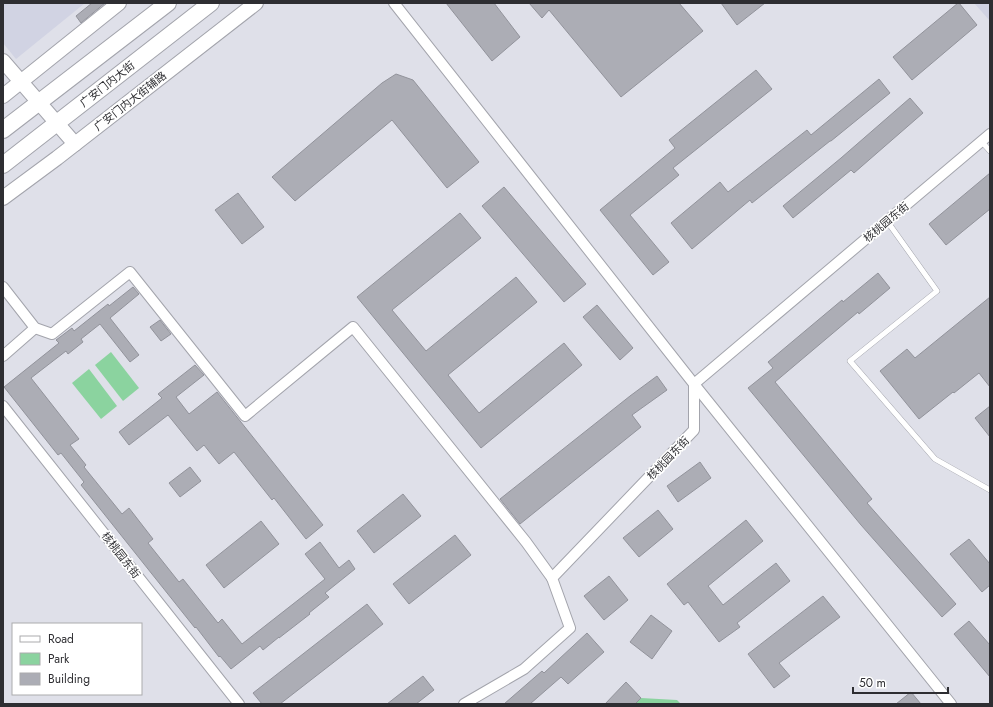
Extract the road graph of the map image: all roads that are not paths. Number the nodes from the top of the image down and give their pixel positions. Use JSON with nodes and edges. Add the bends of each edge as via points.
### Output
{"nodes":[{"id":1,"x":119,"y":3,"type":"edge"},
{"id":2,"x":168,"y":3,"type":"edge"},
{"id":3,"x":211,"y":3,"type":"edge"},
{"id":4,"x":256,"y":3,"type":"edge"},
{"id":5,"x":394,"y":3,"type":"edge"},
{"id":6,"x":3,"y":60,"type":"edge"},
{"id":7,"x":21,"y":82,"type":"junction"},
{"id":8,"x":3,"y":96,"type":"edge"},
{"id":9,"x":38,"y":103,"type":"junction"},
{"id":10,"x":56,"y":123,"type":"junction"},
{"id":11,"x":3,"y":130,"type":"edge"},
{"id":12,"x":990,"y":134,"type":"edge"},
{"id":13,"x":982,"y":142,"type":"junction"},
{"id":14,"x":74,"y":144,"type":"junction"},
{"id":15,"x":990,"y":152,"type":"edge"},
{"id":16,"x":3,"y":165,"type":"edge"},
{"id":17,"x":3,"y":198,"type":"edge"},
{"id":18,"x":887,"y":221,"type":"junction"},
{"id":19,"x":3,"y":287,"type":"edge"},
{"id":20,"x":35,"y":328,"type":"junction"},
{"id":21,"x":3,"y":356,"type":"edge"},
{"id":22,"x":694,"y":384,"type":"junction"},
{"id":23,"x":3,"y":406,"type":"edge"},
{"id":24,"x":990,"y":490,"type":"edge"},
{"id":25,"x":552,"y":578,"type":"junction"},
{"id":26,"x":239,"y":704,"type":"edge"},
{"id":27,"x":464,"y":704,"type":"edge"},
{"id":28,"x":951,"y":704,"type":"edge"}],
"edges":[{"from":1,"to":7,"type":"street"},
{"from":2,"to":9,"type":"main road"},
{"from":3,"to":10,"type":"main road","name":"广安门内大街"},
{"from":4,"to":14,"type":"street","name":"广安门内大街辅路"},
{"from":5,"to":22,"type":"street"},
{"from":6,"to":7,"type":"street"},
{"from":7,"to":8,"type":"street"},
{"from":7,"to":9,"type":"street"},
{"from":9,"to":10,"type":"street"},
{"from":9,"to":11,"type":"main road"},
{"from":10,"to":14,"type":"street"},
{"from":10,"to":16,"type":"main road","name":"广安门内大街"},
{"from":12,"to":13,"type":"street","name":"核桃园东街"},
{"from":13,"to":15,"type":"lane"},
{"from":13,"to":18,"type":"street","name":"核桃园东街"},
{"from":14,"to":17,"type":"street","name":"广安门内大街辅路"},
{"from":18,"to":22,"type":"street","name":"核桃园东街"},
{"from":18,"to":24,"type":"lane","via":[[937,291],[850,361],[935,459]]},
{"from":19,"to":20,"type":"street"},
{"from":20,"to":21,"type":"street"},
{"from":20,"to":25,"type":"street","via":[[52,334],[130,272],[245,416],[352,327]]},
{"from":22,"to":25,"type":"street","name":"核桃园东街","via":[[694,430]]},
{"from":22,"to":28,"type":"street"},
{"from":23,"to":26,"type":"street","name":"核桃园东街"},
{"from":25,"to":27,"type":"street","via":[[570,628],[524,669]]}]}
